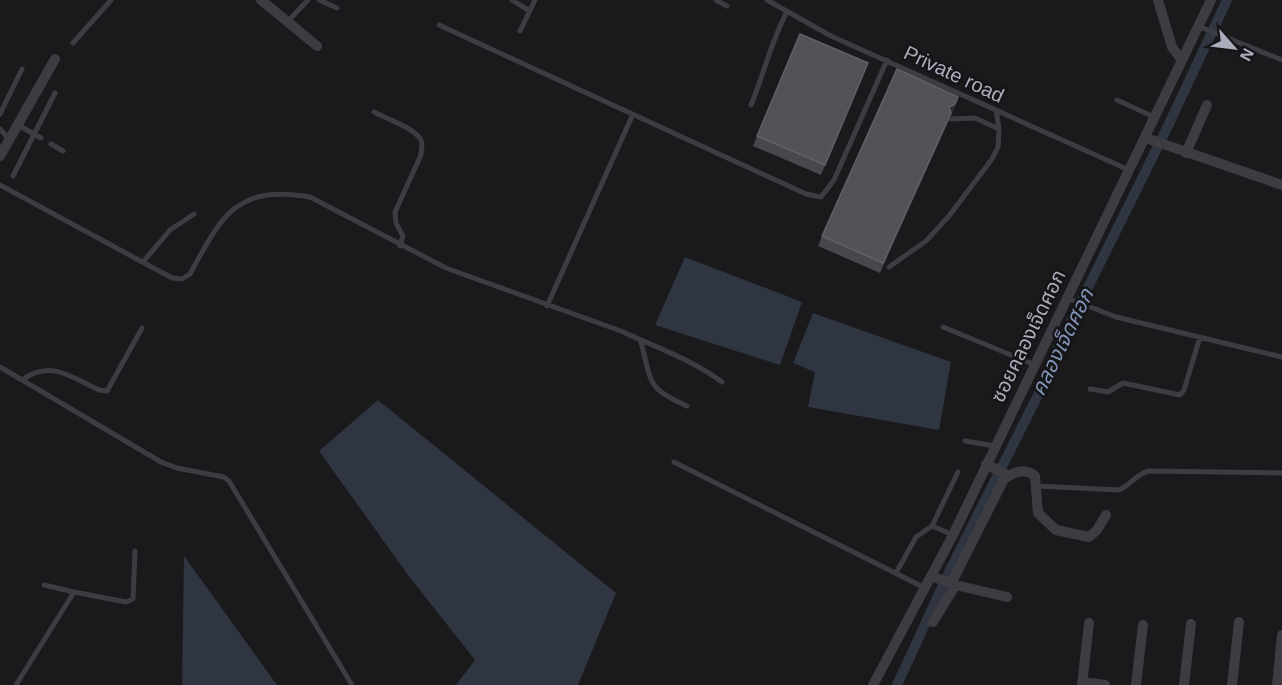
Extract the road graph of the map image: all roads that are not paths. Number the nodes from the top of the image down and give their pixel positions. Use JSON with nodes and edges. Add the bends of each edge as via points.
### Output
{"nodes":[{"id":1,"x":111,"y":0,"type":"edge"},
{"id":2,"x":261,"y":0,"type":"edge"},
{"id":3,"x":309,"y":0,"type":"edge"},
{"id":4,"x":319,"y":0,"type":"edge"},
{"id":5,"x":512,"y":0,"type":"edge"},
{"id":6,"x":535,"y":0,"type":"edge"},
{"id":7,"x":716,"y":0,"type":"edge"},
{"id":8,"x":767,"y":0,"type":"edge"},
{"id":9,"x":1158,"y":0,"type":"edge"},
{"id":10,"x":1211,"y":0,"type":"edge"},
{"id":11,"x":728,"y":6,"type":"dead end"},
{"id":12,"x":337,"y":8,"type":"dead end"},
{"id":13,"x":530,"y":11,"type":"junction"},
{"id":14,"x":787,"y":12,"type":"junction"},
{"id":15,"x":288,"y":21,"type":"junction"},
{"id":16,"x":439,"y":25,"type":"dead end"},
{"id":17,"x":1201,"y":27,"type":"junction"},
{"id":18,"x":520,"y":31,"type":"dead end"},
{"id":19,"x":74,"y":43,"type":"dead end"},
{"id":20,"x":317,"y":46,"type":"dead end"},
{"id":21,"x":55,"y":59,"type":"dead end"},
{"id":22,"x":1181,"y":59,"type":"junction"},
{"id":23,"x":887,"y":60,"type":"junction"},
{"id":24,"x":1282,"y":60,"type":"edge"},
{"id":25,"x":22,"y":69,"type":"dead end"},
{"id":26,"x":55,"y":93,"type":"dead end"},
{"id":27,"x":1118,"y":100,"type":"dead end"},
{"id":28,"x":750,"y":105,"type":"dead end"},
{"id":29,"x":1207,"y":105,"type":"dead end"},
{"id":30,"x":996,"y":110,"type":"junction"},
{"id":31,"x":374,"y":112,"type":"dead end"},
{"id":32,"x":0,"y":114,"type":"edge"},
{"id":33,"x":633,"y":114,"type":"junction"},
{"id":34,"x":1155,"y":118,"type":"junction"},
{"id":35,"x":950,"y":119,"type":"edge"},
{"id":36,"x":18,"y":125,"type":"junction"},
{"id":37,"x":0,"y":129,"type":"edge"},
{"id":38,"x":999,"y":129,"type":"junction"},
{"id":39,"x":34,"y":134,"type":"junction"},
{"id":40,"x":41,"y":138,"type":"dead end"},
{"id":41,"x":9,"y":139,"type":"junction"},
{"id":42,"x":1154,"y":141,"type":"junction"},
{"id":43,"x":51,"y":144,"type":"dead end"},
{"id":44,"x":63,"y":151,"type":"dead end"},
{"id":45,"x":1186,"y":153,"type":"junction"},
{"id":46,"x":0,"y":156,"type":"edge"},
{"id":47,"x":1130,"y":171,"type":"junction"},
{"id":48,"x":13,"y":176,"type":"dead end"},
{"id":49,"x":0,"y":185,"type":"edge"},
{"id":50,"x":1282,"y":185,"type":"edge"},
{"id":51,"x":194,"y":213,"type":"dead end"},
{"id":52,"x":400,"y":246,"type":"junction"},
{"id":53,"x":143,"y":262,"type":"junction"},
{"id":54,"x":889,"y":267,"type":"dead end"},
{"id":55,"x":1066,"y":297,"type":"junction"},
{"id":56,"x":547,"y":306,"type":"junction"},
{"id":57,"x":943,"y":327,"type":"dead end"},
{"id":58,"x":142,"y":328,"type":"dead end"},
{"id":59,"x":1200,"y":337,"type":"junction"},
{"id":60,"x":641,"y":342,"type":"junction"},
{"id":61,"x":1282,"y":357,"type":"edge"},
{"id":62,"x":1033,"y":364,"type":"junction"},
{"id":63,"x":0,"y":367,"type":"edge"},
{"id":64,"x":22,"y":380,"type":"junction"},
{"id":65,"x":722,"y":382,"type":"dead end"},
{"id":66,"x":1090,"y":389,"type":"dead end"},
{"id":67,"x":687,"y":406,"type":"dead end"},
{"id":68,"x":965,"y":441,"type":"dead end"},
{"id":69,"x":995,"y":446,"type":"junction"},
{"id":70,"x":674,"y":462,"type":"dead end"},
{"id":71,"x":987,"y":465,"type":"junction"},
{"id":72,"x":958,"y":472,"type":"dead end"},
{"id":73,"x":1282,"y":473,"type":"edge"},
{"id":74,"x":1006,"y":474,"type":"junction"},
{"id":75,"x":1037,"y":486,"type":"junction"},
{"id":76,"x":1106,"y":515,"type":"dead end"},
{"id":77,"x":932,"y":525,"type":"junction"},
{"id":78,"x":953,"y":535,"type":"junction"},
{"id":79,"x":135,"y":551,"type":"dead end"},
{"id":80,"x":896,"y":573,"type":"junction"},
{"id":81,"x":945,"y":582,"type":"junction"},
{"id":82,"x":44,"y":585,"type":"dead end"},
{"id":83,"x":926,"y":588,"type":"junction"},
{"id":84,"x":74,"y":592,"type":"junction"},
{"id":85,"x":1007,"y":597,"type":"dead end"},
{"id":86,"x":933,"y":622,"type":"dead end"},
{"id":87,"x":1239,"y":622,"type":"dead end"},
{"id":88,"x":1089,"y":623,"type":"dead end"},
{"id":89,"x":1191,"y":624,"type":"dead end"},
{"id":90,"x":1143,"y":625,"type":"dead end"},
{"id":91,"x":1282,"y":635,"type":"edge"},
{"id":92,"x":1082,"y":683,"type":"edge"},
{"id":93,"x":16,"y":685,"type":"edge"},
{"id":94,"x":352,"y":685,"type":"edge"},
{"id":95,"x":873,"y":685,"type":"edge"},
{"id":96,"x":1105,"y":685,"type":"edge"},
{"id":97,"x":1137,"y":685,"type":"edge"},
{"id":98,"x":1184,"y":685,"type":"edge"},
{"id":99,"x":1232,"y":685,"type":"edge"},
{"id":100,"x":1277,"y":685,"type":"edge"}],
"edges":[{"from":1,"to":19,"type":"lane"},
{"from":2,"to":15,"type":"street"},
{"from":3,"to":15,"type":"lane"},
{"from":4,"to":12,"type":"lane"},
{"from":5,"to":13,"type":"lane"},
{"from":6,"to":13,"type":"lane"},
{"from":7,"to":11,"type":"lane"},
{"from":8,"to":14,"type":"lane","name":"Private road"},
{"from":9,"to":22,"type":"street","via":[[1172,47]]},
{"from":10,"to":17,"type":"street","name":"ซอยคลองเจ็ดศอก"},
{"from":13,"to":18,"type":"lane"},
{"from":14,"to":23,"type":"lane","name":"Private road"},
{"from":14,"to":28,"type":"lane"},
{"from":15,"to":20,"type":"street"},
{"from":16,"to":33,"type":"lane"},
{"from":17,"to":22,"type":"street","name":"ซอยคลองเจ็ดศอก"},
{"from":17,"to":24,"type":"lane"},
{"from":21,"to":36,"type":"street"},
{"from":22,"to":34,"type":"street","name":"ซอยคลองเจ็ดศอก"},
{"from":23,"to":30,"type":"lane","name":"Private road"},
{"from":23,"to":33,"type":"lane","via":[[834,180],[821,197],[806,194]]},
{"from":25,"to":32,"type":"lane"},
{"from":26,"to":39,"type":"lane"},
{"from":27,"to":34,"type":"lane"},
{"from":29,"to":45,"type":"street"},
{"from":30,"to":38,"type":"lane"},
{"from":30,"to":47,"type":"lane","name":"Private road"},
{"from":31,"to":52,"type":"lane","via":[[411,132],[422,146],[395,212],[403,236]]},
{"from":33,"to":56,"type":"lane"},
{"from":34,"to":42,"type":"street","name":"ซอยคลองเจ็ดศอก"},
{"from":35,"to":38,"type":"lane","via":[[975,118]]},
{"from":36,"to":39,"type":"lane"},
{"from":36,"to":41,"type":"street"},
{"from":37,"to":41,"type":"lane"},
{"from":38,"to":54,"type":"lane","via":[[998,147],[992,159],[949,216],[926,241]]},
{"from":39,"to":40,"type":"lane"},
{"from":39,"to":48,"type":"lane"},
{"from":41,"to":46,"type":"street"},
{"from":42,"to":45,"type":"street"},
{"from":42,"to":47,"type":"street","name":"ซอยคลองเจ็ดศอก"},
{"from":43,"to":44,"type":"lane"},
{"from":45,"to":50,"type":"street"},
{"from":47,"to":55,"type":"street","name":"ซอยคลองเจ็ดศอก"},
{"from":49,"to":53,"type":"lane"},
{"from":51,"to":53,"type":"lane","via":[[170,230]]},
{"from":52,"to":53,"type":"lane","via":[[332,207],[289,193],[267,196],[230,210],[220,220],[190,274],[182,279],[172,278]]},
{"from":52,"to":56,"type":"lane"},
{"from":55,"to":59,"type":"lane","via":[[1116,317]]},
{"from":55,"to":62,"type":"street","name":"ซอยคลองเจ็ดศอก"},
{"from":56,"to":60,"type":"lane","via":[[621,331]]},
{"from":57,"to":62,"type":"lane"},
{"from":58,"to":64,"type":"lane","via":[[107,391],[41,368]]},
{"from":59,"to":61,"type":"lane"},
{"from":59,"to":66,"type":"lane","via":[[1180,395],[1123,382],[1108,392]]},
{"from":60,"to":65,"type":"lane","via":[[691,361]]},
{"from":60,"to":67,"type":"lane","via":[[649,380],[655,389]]},
{"from":62,"to":69,"type":"street","name":"ซอยคลองเจ็ดศอก"},
{"from":63,"to":64,"type":"lane"},
{"from":64,"to":94,"type":"lane","via":[[161,462],[229,481]]},
{"from":68,"to":69,"type":"lane"},
{"from":69,"to":71,"type":"street","name":"ซอยคลองเจ็ดศอก"},
{"from":70,"to":80,"type":"lane"},
{"from":71,"to":74,"type":"street"},
{"from":71,"to":78,"type":"street","name":"ซอยคลองเจ็ดศอก"},
{"from":72,"to":77,"type":"lane"},
{"from":73,"to":75,"type":"lane","via":[[1149,471],[1140,473],[1130,485],[1119,490]]},
{"from":74,"to":75,"type":"street","via":[[1030,472]]},
{"from":74,"to":81,"type":"street"},
{"from":75,"to":76,"type":"street","via":[[1038,513],[1056,530],[1089,537]]},
{"from":77,"to":78,"type":"lane"},
{"from":77,"to":80,"type":"lane","via":[[916,537]]},
{"from":78,"to":81,"type":"street","name":"ซอยคลองเจ็ดศอก"},
{"from":79,"to":84,"type":"lane","via":[[133,600]]},
{"from":80,"to":83,"type":"lane"},
{"from":81,"to":83,"type":"street","name":"ซอยคลองเจ็ดศอก"},
{"from":81,"to":85,"type":"street"},
{"from":81,"to":86,"type":"street"},
{"from":82,"to":84,"type":"lane"},
{"from":83,"to":95,"type":"street","name":"ซอยคลองเจ็ดศอก"},
{"from":84,"to":93,"type":"lane"},
{"from":87,"to":99,"type":"street"},
{"from":88,"to":92,"type":"street"},
{"from":89,"to":98,"type":"street"},
{"from":90,"to":97,"type":"street"},
{"from":91,"to":100,"type":"street"},
{"from":92,"to":96,"type":"street"}]}
